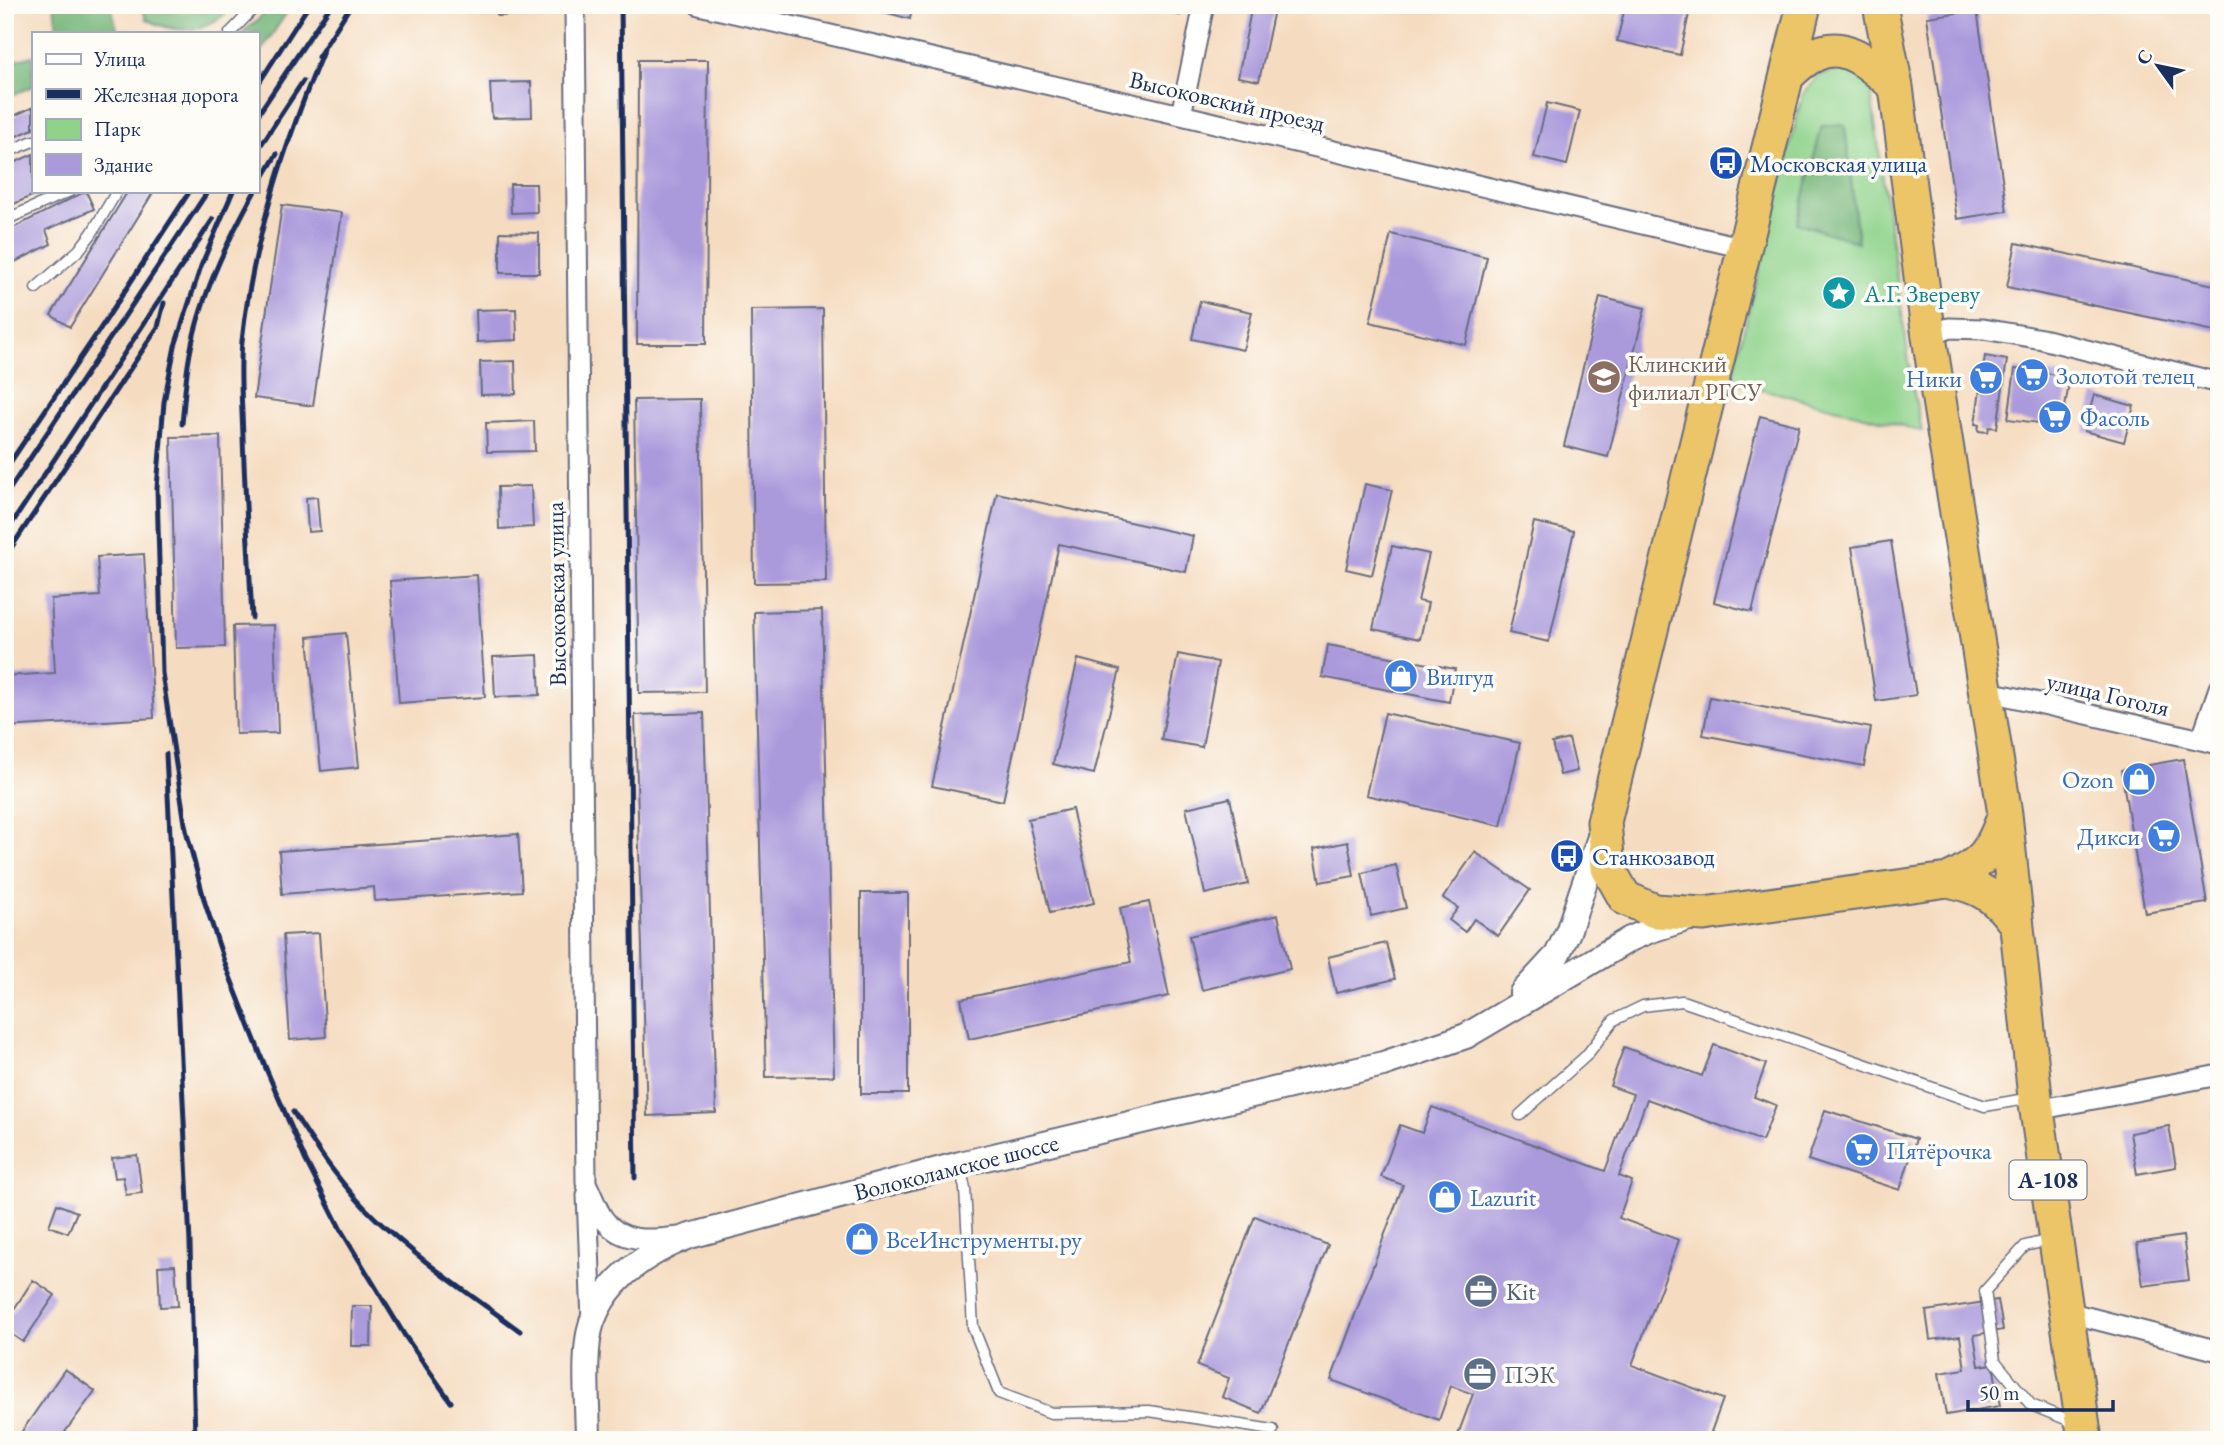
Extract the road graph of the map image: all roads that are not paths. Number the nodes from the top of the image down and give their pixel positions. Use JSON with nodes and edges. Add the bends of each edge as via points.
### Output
{"nodes":[{"id":1,"x":257,"y":5,"type":"edge"},
{"id":2,"x":575,"y":5,"type":"edge"},
{"id":3,"x":699,"y":5,"type":"edge"},
{"id":4,"x":1204,"y":5,"type":"edge"},
{"id":5,"x":1804,"y":5,"type":"edge"},
{"id":6,"x":1880,"y":5,"type":"edge"},
{"id":7,"x":231,"y":32,"type":"edge"},
{"id":8,"x":1787,"y":76,"type":"junction"},
{"id":9,"x":1896,"y":87,"type":"junction"},
{"id":10,"x":1181,"y":115,"type":"junction"},
{"id":11,"x":32,"y":141,"type":"edge"},
{"id":12,"x":5,"y":153,"type":"edge"},
{"id":13,"x":68,"y":192,"type":"edge"},
{"id":14,"x":116,"y":192,"type":"edge"},
{"id":15,"x":5,"y":220,"type":"edge"},
{"id":16,"x":1744,"y":248,"type":"junction"},
{"id":17,"x":36,"y":288,"type":"dead end"},
{"id":18,"x":1928,"y":337,"type":"junction"},
{"id":19,"x":2219,"y":383,"type":"edge"},
{"id":20,"x":2219,"y":688,"type":"edge"},
{"id":21,"x":1986,"y":698,"type":"junction"},
{"id":22,"x":2210,"y":742,"type":"edge"},
{"id":23,"x":2005,"y":814,"type":"junction"},
{"id":24,"x":1604,"y":822,"type":"junction"},
{"id":25,"x":1948,"y":880,"type":"junction"},
{"id":26,"x":1704,"y":914,"type":"junction"},
{"id":27,"x":2016,"y":924,"type":"junction"},
{"id":28,"x":1466,"y":1036,"type":"junction"},
{"id":29,"x":2219,"y":1075,"type":"edge"},
{"id":30,"x":2036,"y":1103,"type":"junction"},
{"id":31,"x":1521,"y":1115,"type":"dead end"},
{"id":32,"x":960,"y":1164,"type":"junction"},
{"id":33,"x":586,"y":1183,"type":"junction"},
{"id":34,"x":690,"y":1236,"type":"junction"},
{"id":35,"x":2057,"y":1238,"type":"junction"},
{"id":36,"x":2067,"y":1312,"type":"junction"},
{"id":37,"x":592,"y":1323,"type":"junction"},
{"id":38,"x":2219,"y":1351,"type":"edge"},
{"id":39,"x":1273,"y":1430,"type":"dead end"},
{"id":40,"x":2085,"y":1437,"type":"edge"},
{"id":41,"x":588,"y":1440,"type":"edge"}],
"edges":[{"from":1,"to":7,"type":"lane"},
{"from":2,"to":33,"type":"street","name":"Высоковская улица"},
{"from":3,"to":10,"type":"street","name":"Высоковский проезд"},
{"from":4,"to":10,"type":"street"},
{"from":5,"to":8,"type":"highway"},
{"from":6,"to":9,"type":"highway","number":"А-108"},
{"from":8,"to":9,"type":"highway","via":[[1801,61],[1834,49],[1860,58]]},
{"from":8,"to":16,"type":"highway"},
{"from":9,"to":18,"type":"highway","number":"А-108"},
{"from":10,"to":16,"type":"street","name":"Высоковский проезд"},
{"from":11,"to":12,"type":"lane"},
{"from":13,"to":15,"type":"lane"},
{"from":14,"to":17,"type":"lane","via":[[79,250]]},
{"from":16,"to":24,"type":"highway"},
{"from":18,"to":19,"type":"street","via":[[1949,328],[1983,329]]},
{"from":18,"to":21,"type":"highway","number":"А-108"},
{"from":20,"to":22,"type":"street"},
{"from":21,"to":22,"type":"street","name":"улица Гоголя","via":[[2008,696]]},
{"from":21,"to":23,"type":"highway","number":"А-108"},
{"from":23,"to":25,"type":"highway","via":[[1979,862]]},
{"from":23,"to":27,"type":"highway","number":"А-108"},
{"from":24,"to":26,"type":"highway","via":[[1608,868],[1625,898],[1655,911]]},
{"from":24,"to":28,"type":"street","name":"Волоколамское шоссе","via":[[1569,932],[1557,955],[1516,998]]},
{"from":25,"to":26,"type":"highway"},
{"from":25,"to":27,"type":"highway","via":[[1992,896]]},
{"from":26,"to":28,"type":"street","name":"Волоколамское шоссе","via":[[1630,939]]},
{"from":27,"to":30,"type":"highway","number":"А-108"},
{"from":28,"to":32,"type":"street","name":"Волоколамское шоссе","via":[[1383,1064]]},
{"from":29,"to":30,"type":"street"},
{"from":30,"to":31,"type":"lane","via":[[1985,1106],[1682,1001],[1643,1006],[1614,1020],[1586,1056]]},
{"from":30,"to":35,"type":"highway","number":"А-108"},
{"from":32,"to":34,"type":"street","name":"Волоколамское шоссе"},
{"from":32,"to":39,"type":"lane","via":[[973,1327],[999,1393],[1051,1413],[1149,1411]]},
{"from":33,"to":34,"type":"street","name":"Высоковская улица","via":[[603,1219],[618,1233],[643,1240]]},
{"from":33,"to":37,"type":"street","name":"Высоковская улица"},
{"from":34,"to":37,"type":"street","name":"Волоколамское шоссе","via":[[660,1247],[623,1274],[606,1294]]},
{"from":35,"to":36,"type":"highway","number":"А-108"},
{"from":35,"to":40,"type":"lane","via":[[2025,1246],[1985,1291],[1995,1362],[2031,1405],[2066,1419]]},
{"from":36,"to":38,"type":"street"},
{"from":36,"to":40,"type":"highway","number":"А-108"},
{"from":37,"to":41,"type":"street","name":"Волоколамское шоссе"}]}
